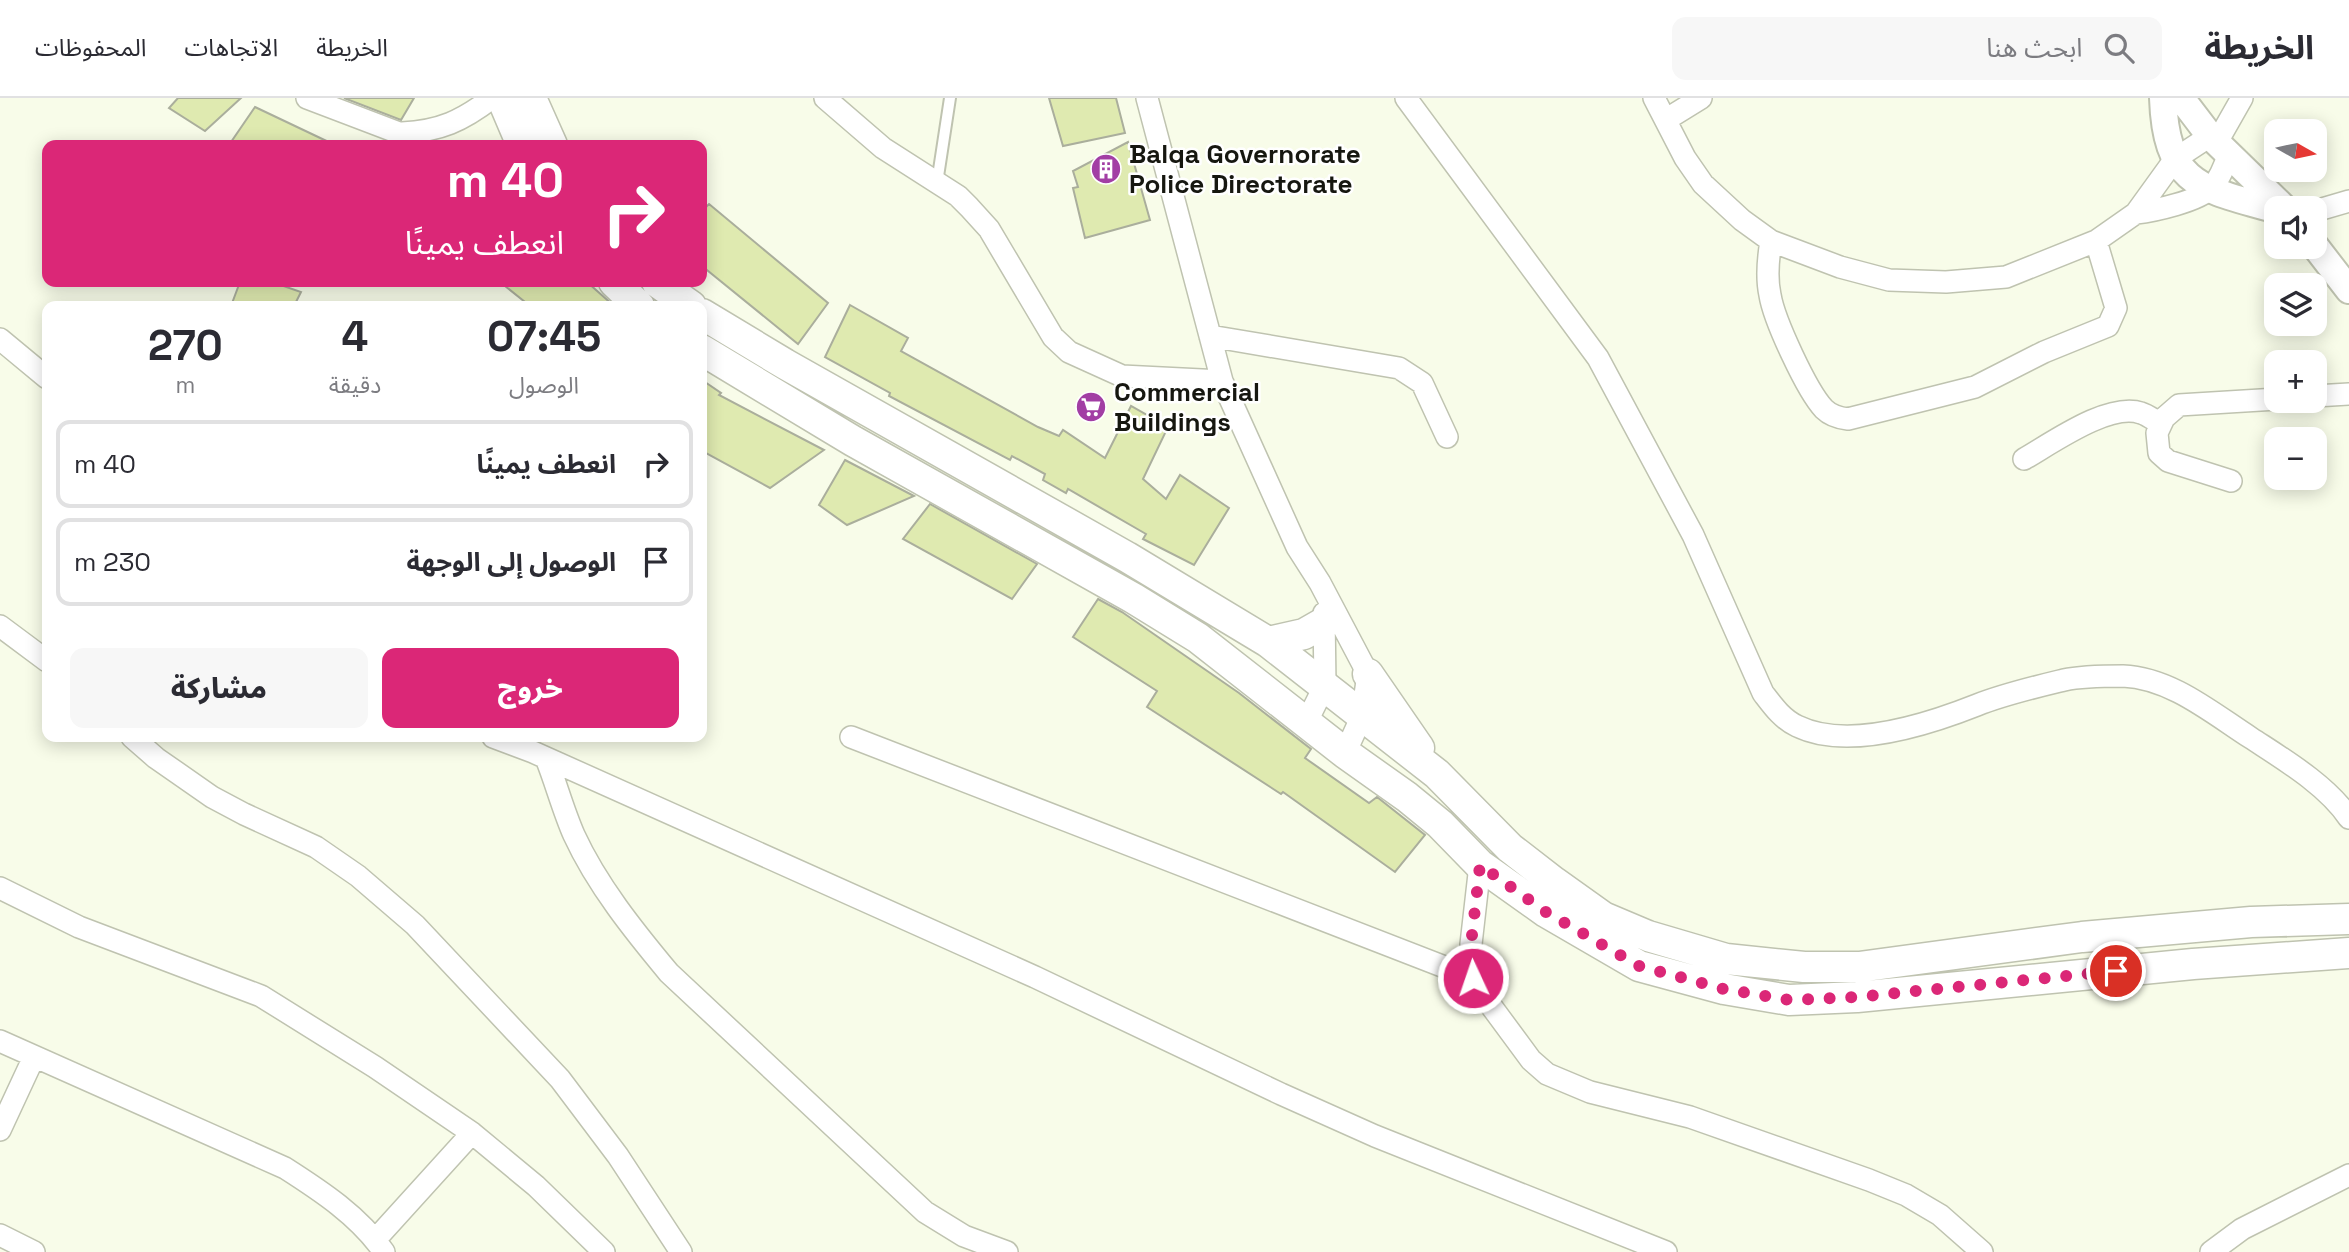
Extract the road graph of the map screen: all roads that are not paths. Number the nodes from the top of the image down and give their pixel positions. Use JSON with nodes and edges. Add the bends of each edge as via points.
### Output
{"nodes":[{"id":1,"x":307,"y":98,"type":"edge"},
{"id":2,"x":492,"y":98,"type":"edge"},
{"id":3,"x":502,"y":98,"type":"edge"},
{"id":4,"x":531,"y":98,"type":"edge"},
{"id":5,"x":825,"y":98,"type":"edge"},
{"id":6,"x":950,"y":98,"type":"edge"},
{"id":7,"x":1147,"y":98,"type":"edge"},
{"id":8,"x":1406,"y":98,"type":"edge"},
{"id":9,"x":1654,"y":98,"type":"edge"},
{"id":10,"x":1700,"y":98,"type":"edge"},
{"id":11,"x":2163,"y":98,"type":"edge"},
{"id":12,"x":2181,"y":98,"type":"edge"},
{"id":13,"x":2242,"y":98,"type":"edge"},
{"id":14,"x":1667,"y":119,"type":"junction"},
{"id":15,"x":400,"y":133,"type":"junction"},
{"id":16,"x":414,"y":140,"type":"edge"},
{"id":17,"x":520,"y":140,"type":"edge"},
{"id":18,"x":550,"y":140,"type":"edge"},
{"id":19,"x":2218,"y":144,"type":"junction"},
{"id":20,"x":2175,"y":159,"type":"junction"},
{"id":21,"x":937,"y":183,"type":"junction"},
{"id":22,"x":2210,"y":191,"type":"junction"},
{"id":23,"x":2272,"y":196,"type":"edge"},
{"id":24,"x":2349,"y":201,"type":"edge"},
{"id":25,"x":2264,"y":206,"type":"edge"},
{"id":26,"x":2327,"y":207,"type":"edge"},
{"id":27,"x":2136,"y":213,"type":"junction"},
{"id":28,"x":2096,"y":240,"type":"junction"},
{"id":29,"x":1772,"y":241,"type":"junction"},
{"id":30,"x":2325,"y":259,"type":"edge"},
{"id":31,"x":619,"y":287,"type":"edge"},
{"id":32,"x":664,"y":287,"type":"edge"},
{"id":33,"x":2349,"y":290,"type":"edge"},
{"id":34,"x":634,"y":301,"type":"edge"},
{"id":35,"x":684,"y":301,"type":"edge"},
{"id":36,"x":707,"y":317,"type":"edge"},
{"id":37,"x":1210,"y":336,"type":"junction"},
{"id":38,"x":0,"y":339,"type":"edge"},
{"id":39,"x":707,"y":353,"type":"edge"},
{"id":40,"x":42,"y":374,"type":"edge"},
{"id":41,"x":1222,"y":381,"type":"junction"},
{"id":42,"x":2349,"y":394,"type":"edge"},
{"id":43,"x":2327,"y":395,"type":"edge"},
{"id":44,"x":2264,"y":400,"type":"edge"},
{"id":45,"x":2161,"y":424,"type":"junction"},
{"id":46,"x":1447,"y":437,"type":"dead end"},
{"id":47,"x":2024,"y":458,"type":"dead end"},
{"id":48,"x":2231,"y":481,"type":"dead end"},
{"id":49,"x":1320,"y":583,"type":"junction"},
{"id":50,"x":1325,"y":622,"type":"junction"},
{"id":51,"x":0,"y":626,"type":"edge"},
{"id":52,"x":1268,"y":642,"type":"junction"},
{"id":53,"x":42,"y":657,"type":"edge"},
{"id":54,"x":1368,"y":674,"type":"junction"},
{"id":55,"x":1325,"y":685,"type":"junction"},
{"id":56,"x":1362,"y":716,"type":"junction"},
{"id":57,"x":1307,"y":721,"type":"junction"},
{"id":58,"x":851,"y":737,"type":"dead end"},
{"id":59,"x":138,"y":742,"type":"edge"},
{"id":60,"x":506,"y":742,"type":"edge"},
{"id":61,"x":1345,"y":753,"type":"junction"},
{"id":62,"x":546,"y":758,"type":"junction"},
{"id":63,"x":1437,"y":774,"type":"junction"},
{"id":64,"x":2349,"y":818,"type":"edge"},
{"id":65,"x":1480,"y":865,"type":"junction"},
{"id":66,"x":0,"y":888,"type":"edge"},
{"id":67,"x":2349,"y":919,"type":"edge"},
{"id":68,"x":2349,"y":953,"type":"edge"},
{"id":69,"x":1859,"y":967,"type":"junction"},
{"id":70,"x":1473,"y":978,"type":"junction"},
{"id":71,"x":1857,"y":997,"type":"junction"},
{"id":72,"x":0,"y":1041,"type":"edge"},
{"id":73,"x":33,"y":1059,"type":"junction"},
{"id":74,"x":0,"y":1130,"type":"edge"},
{"id":75,"x":472,"y":1133,"type":"junction"},
{"id":76,"x":2349,"y":1175,"type":"edge"},
{"id":77,"x":0,"y":1235,"type":"edge"},
{"id":78,"x":379,"y":1246,"type":"edge"},
{"id":79,"x":34,"y":1252,"type":"edge"},
{"id":80,"x":604,"y":1252,"type":"edge"},
{"id":81,"x":681,"y":1252,"type":"edge"},
{"id":82,"x":1007,"y":1252,"type":"edge"},
{"id":83,"x":1666,"y":1252,"type":"edge"},
{"id":84,"x":1982,"y":1252,"type":"edge"},
{"id":85,"x":2211,"y":1252,"type":"edge"}],
"edges":[{"from":1,"to":15,"type":"street"},
{"from":2,"to":15,"type":"street","via":[[444,127]]},
{"from":3,"to":17,"type":"main road"},
{"from":4,"to":18,"type":"main road"},
{"from":5,"to":21,"type":"street","via":[[883,148]]},
{"from":6,"to":21,"type":"lane"},
{"from":7,"to":37,"type":"street"},
{"from":8,"to":64,"type":"street","via":[[1598,358],[1693,536],[1763,693],[1779,713],[1818,733],[1871,734],[1934,723],[2068,679],[2125,676],[2165,687],[2202,705],[2301,771]]},
{"from":9,"to":14,"type":"street"},
{"from":10,"to":14,"type":"street"},
{"from":11,"to":20,"type":"street"},
{"from":12,"to":19,"type":"street"},
{"from":13,"to":19,"type":"street"},
{"from":14,"to":29,"type":"street","via":[[1703,184]]},
{"from":15,"to":16,"type":"street"},
{"from":19,"to":20,"type":"street"},
{"from":19,"to":22,"type":"street","via":[[2221,172]]},
{"from":19,"to":23,"type":"street"},
{"from":20,"to":22,"type":"street","via":[[2190,178]]},
{"from":20,"to":27,"type":"street"},
{"from":21,"to":41,"type":"street","via":[[958,196],[989,229],[1053,337],[1069,352],[1122,376]]},
{"from":22,"to":25,"type":"street"},
{"from":22,"to":27,"type":"street"},
{"from":24,"to":26,"type":"street"},
{"from":27,"to":28,"type":"street"},
{"from":28,"to":29,"type":"street","via":[[2006,277],[1946,282],[1889,280]]},
{"from":28,"to":29,"type":"street","via":[[2116,308],[2108,326],[1975,387],[1848,419],[1835,418],[1811,391],[1776,317],[1768,277]]},
{"from":30,"to":33,"type":"street"},
{"from":31,"to":34,"type":"main road"},
{"from":32,"to":35,"type":"main road"},
{"from":36,"to":52,"type":"main road"},
{"from":37,"to":41,"type":"street"},
{"from":37,"to":46,"type":"street","via":[[1399,368],[1422,383]]},
{"from":38,"to":40,"type":"street"},
{"from":39,"to":57,"type":"main road","via":[[1187,631]]},
{"from":41,"to":49,"type":"street","via":[[1297,547]]},
{"from":42,"to":43,"type":"street"},
{"from":44,"to":45,"type":"street","via":[[2179,405]]},
{"from":45,"to":47,"type":"street","via":[[2140,413],[2101,416]]},
{"from":45,"to":48,"type":"street","via":[[2159,453],[2168,461]]},
{"from":49,"to":50,"type":"street"},
{"from":49,"to":54,"type":"street"},
{"from":50,"to":52,"type":"main road","via":[[1304,634]]},
{"from":50,"to":55,"type":"street"},
{"from":51,"to":53,"type":"street"},
{"from":52,"to":55,"type":"main road"},
{"from":54,"to":56,"type":"street"},
{"from":54,"to":63,"type":"main road"},
{"from":55,"to":56,"type":"main road"},
{"from":55,"to":57,"type":"street"},
{"from":56,"to":61,"type":"street"},
{"from":56,"to":63,"type":"main road"},
{"from":57,"to":61,"type":"main road"},
{"from":58,"to":70,"type":"street"},
{"from":59,"to":81,"type":"street","via":[[212,797],[316,847],[415,925],[560,1079]]},
{"from":60,"to":62,"type":"street"},
{"from":61,"to":65,"type":"main road","via":[[1440,824]]},
{"from":62,"to":82,"type":"street","via":[[574,834],[591,865],[669,973],[925,1212],[964,1236]]},
{"from":62,"to":83,"type":"street","via":[[1035,976],[1374,1136]]},
{"from":63,"to":69,"type":"main road","via":[[1510,848],[1603,917],[1682,948],[1726,959]]},
{"from":65,"to":70,"type":"street","via":[[1471,944]]},
{"from":65,"to":71,"type":"main road","via":[[1546,912],[1639,966],[1724,989],[1789,1000]]},
{"from":66,"to":75,"type":"street","via":[[79,928],[261,996]]},
{"from":67,"to":69,"type":"main road","via":[[2251,922],[2095,936]]},
{"from":68,"to":71,"type":"main road"},
{"from":69,"to":71,"type":"main road"},
{"from":70,"to":84,"type":"street","via":[[1531,1060],[1547,1074],[1590,1091],[1690,1117],[1906,1195],[1940,1215]]},
{"from":72,"to":73,"type":"street"},
{"from":73,"to":74,"type":"street"},
{"from":73,"to":78,"type":"street","via":[[285,1168],[324,1192]]},
{"from":75,"to":78,"type":"street"},
{"from":75,"to":80,"type":"street"},
{"from":76,"to":85,"type":"street","via":[[2242,1229]]},
{"from":77,"to":79,"type":"street"}]}
